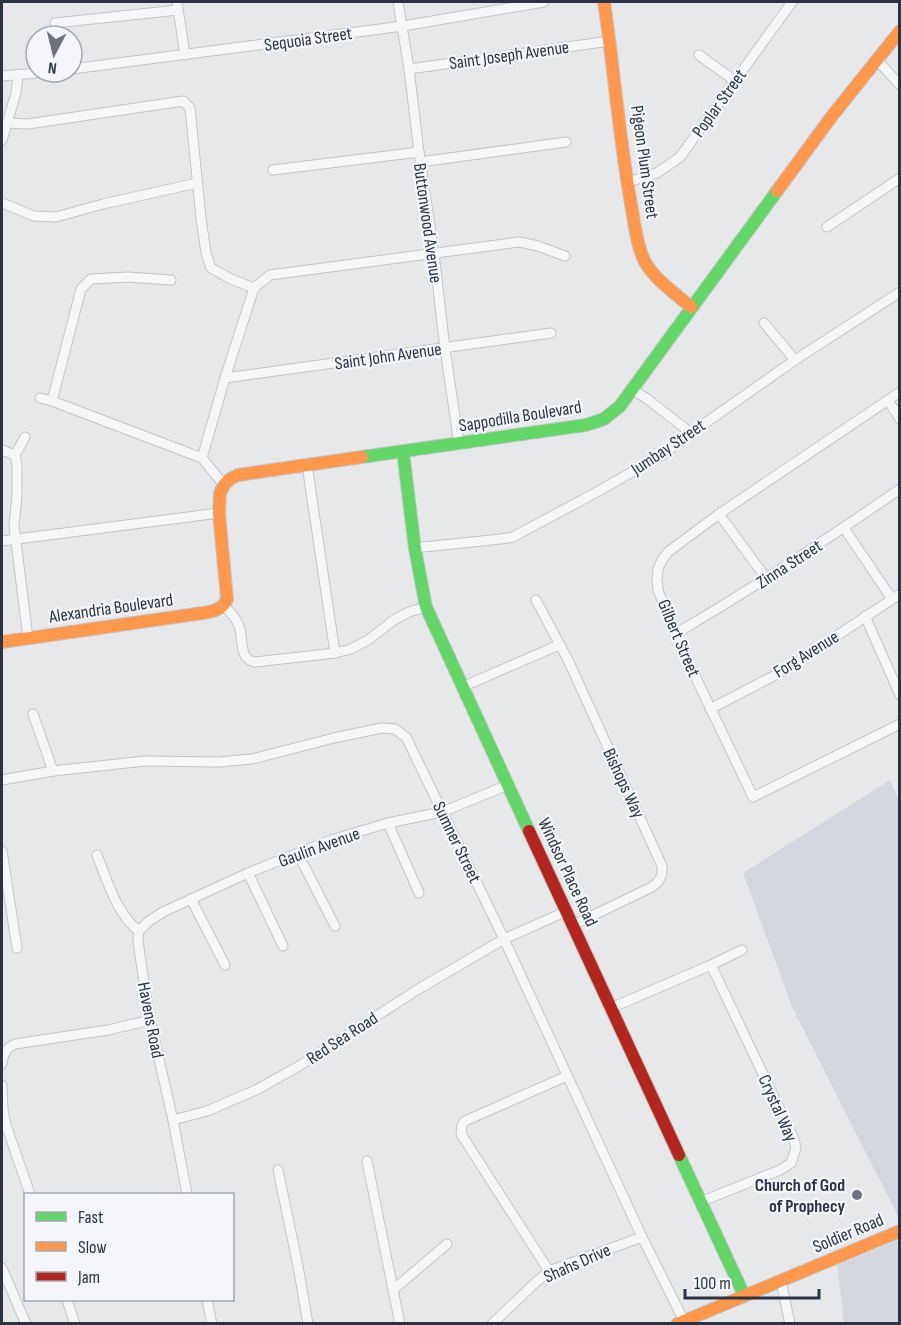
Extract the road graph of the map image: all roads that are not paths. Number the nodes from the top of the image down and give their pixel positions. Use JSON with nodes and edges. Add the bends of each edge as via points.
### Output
{"nodes":[{"id":1,"x":398,"y":2,"type":"edge"},
{"id":2,"x":544,"y":2,"type":"edge"},
{"id":3,"x":604,"y":2,"type":"edge"},
{"id":4,"x":792,"y":2,"type":"edge"},
{"id":5,"x":177,"y":6,"type":"edge"},
{"id":6,"x":56,"y":23,"type":"dead end"},
{"id":7,"x":403,"y":26,"type":"junction"},
{"id":8,"x":900,"y":31,"type":"edge"},
{"id":9,"x":610,"y":41,"type":"junction"},
{"id":10,"x":185,"y":55,"type":"junction"},
{"id":11,"x":699,"y":55,"type":"dead end"},
{"id":12,"x":876,"y":58,"type":"junction"},
{"id":13,"x":84,"y":68,"type":"edge"},
{"id":14,"x":409,"y":69,"type":"junction"},
{"id":15,"x":24,"y":75,"type":"edge"},
{"id":16,"x":2,"y":76,"type":"edge"},
{"id":17,"x":18,"y":76,"type":"junction"},
{"id":18,"x":735,"y":81,"type":"junction"},
{"id":19,"x":900,"y":85,"type":"edge"},
{"id":20,"x":6,"y":123,"type":"junction"},
{"id":21,"x":2,"y":140,"type":"edge"},
{"id":22,"x":566,"y":141,"type":"dead end"},
{"id":23,"x":419,"y":157,"type":"junction"},
{"id":24,"x":273,"y":170,"type":"dead end"},
{"id":25,"x":900,"y":178,"type":"edge"},
{"id":26,"x":628,"y":182,"type":"junction"},
{"id":27,"x":197,"y":183,"type":"junction"},
{"id":28,"x":2,"y":203,"type":"edge"},
{"id":29,"x":827,"y":227,"type":"dead end"},
{"id":30,"x":434,"y":253,"type":"junction"},
{"id":31,"x":566,"y":256,"type":"dead end"},
{"id":32,"x":171,"y":280,"type":"dead end"},
{"id":33,"x":254,"y":288,"type":"junction"},
{"id":34,"x":900,"y":292,"type":"edge"},
{"id":35,"x":691,"y":307,"type":"junction"},
{"id":36,"x":764,"y":322,"type":"dead end"},
{"id":37,"x":551,"y":333,"type":"dead end"},
{"id":38,"x":445,"y":349,"type":"junction"},
{"id":39,"x":795,"y":360,"type":"junction"},
{"id":40,"x":225,"y":378,"type":"junction"},
{"id":41,"x":633,"y":390,"type":"junction"},
{"id":42,"x":900,"y":392,"type":"edge"},
{"id":43,"x":40,"y":398,"type":"dead end"},
{"id":44,"x":888,"y":400,"type":"junction"},
{"id":45,"x":52,"y":401,"type":"junction"},
{"id":46,"x":900,"y":418,"type":"edge"},
{"id":47,"x":691,"y":433,"type":"junction"},
{"id":48,"x":25,"y":437,"type":"dead end"},
{"id":49,"x":459,"y":444,"type":"junction"},
{"id":50,"x":2,"y":450,"type":"edge"},
{"id":51,"x":404,"y":452,"type":"junction"},
{"id":52,"x":15,"y":455,"type":"junction"},
{"id":53,"x":202,"y":458,"type":"junction"},
{"id":54,"x":307,"y":465,"type":"junction"},
{"id":55,"x":224,"y":485,"type":"junction"},
{"id":56,"x":900,"y":489,"type":"edge"},
{"id":57,"x":219,"y":513,"type":"junction"},
{"id":58,"x":719,"y":514,"type":"junction"},
{"id":59,"x":844,"y":528,"type":"junction"},
{"id":60,"x":15,"y":539,"type":"junction"},
{"id":61,"x":2,"y":541,"type":"edge"},
{"id":62,"x":414,"y":548,"type":"junction"},
{"id":63,"x":766,"y":578,"type":"junction"},
{"id":64,"x":896,"y":596,"type":"edge"},
{"id":65,"x":536,"y":600,"type":"dead end"},
{"id":66,"x":224,"y":606,"type":"junction"},
{"id":67,"x":426,"y":607,"type":"junction"},
{"id":68,"x":865,"y":616,"type":"junction"},
{"id":69,"x":675,"y":634,"type":"junction"},
{"id":70,"x":28,"y":639,"type":"junction"},
{"id":71,"x":2,"y":642,"type":"edge"},
{"id":72,"x":559,"y":645,"type":"junction"},
{"id":73,"x":335,"y":653,"type":"junction"},
{"id":74,"x":462,"y":687,"type":"junction"},
{"id":75,"x":900,"y":695,"type":"edge"},
{"id":76,"x":710,"y":709,"type":"junction"},
{"id":77,"x":33,"y":714,"type":"dead end"},
{"id":78,"x":900,"y":724,"type":"edge"},
{"id":79,"x":53,"y":771,"type":"junction"},
{"id":80,"x":2,"y":780,"type":"edge"},
{"id":81,"x":508,"y":785,"type":"junction"},
{"id":82,"x":442,"y":812,"type":"junction"},
{"id":83,"x":388,"y":823,"type":"junction"},
{"id":84,"x":2,"y":851,"type":"edge"},
{"id":85,"x":298,"y":854,"type":"junction"},
{"id":86,"x":97,"y":855,"type":"dead end"},
{"id":87,"x":3,"y":870,"type":"edge"},
{"id":88,"x":248,"y":873,"type":"junction"},
{"id":89,"x":420,"y":893,"type":"dead end"},
{"id":90,"x":191,"y":899,"type":"junction"},
{"id":91,"x":567,"y":911,"type":"junction"},
{"id":92,"x":573,"y":925,"type":"junction"},
{"id":93,"x":335,"y":926,"type":"dead end"},
{"id":94,"x":139,"y":931,"type":"junction"},
{"id":95,"x":504,"y":939,"type":"junction"},
{"id":96,"x":283,"y":946,"type":"dead end"},
{"id":97,"x":18,"y":948,"type":"dead end"},
{"id":98,"x":742,"y":950,"type":"dead end"},
{"id":99,"x":225,"y":965,"type":"dead end"},
{"id":100,"x":711,"y":965,"type":"junction"},
{"id":101,"x":611,"y":1008,"type":"junction"},
{"id":102,"x":150,"y":1020,"type":"junction"},
{"id":103,"x":2,"y":1064,"type":"edge"},
{"id":104,"x":567,"y":1076,"type":"junction"},
{"id":105,"x":2,"y":1085,"type":"edge"},
{"id":106,"x":172,"y":1120,"type":"junction"},
{"id":107,"x":367,"y":1161,"type":"dead end"},
{"id":108,"x":278,"y":1170,"type":"dead end"},
{"id":109,"x":30,"y":1193,"type":"edge"},
{"id":110,"x":187,"y":1193,"type":"edge"},
{"id":111,"x":700,"y":1202,"type":"junction"},
{"id":112,"x":900,"y":1231,"type":"edge"},
{"id":113,"x":642,"y":1237,"type":"junction"},
{"id":114,"x":447,"y":1244,"type":"dead end"},
{"id":115,"x":2,"y":1268,"type":"edge"},
{"id":116,"x":549,"y":1272,"type":"junction"},
{"id":117,"x":781,"y":1281,"type":"junction"},
{"id":118,"x":393,"y":1290,"type":"junction"},
{"id":119,"x":744,"y":1295,"type":"junction"},
{"id":120,"x":68,"y":1301,"type":"edge"},
{"id":121,"x":207,"y":1301,"type":"edge"},
{"id":122,"x":687,"y":1321,"type":"edge"},
{"id":123,"x":26,"y":1323,"type":"edge"},
{"id":124,"x":75,"y":1323,"type":"edge"},
{"id":125,"x":212,"y":1323,"type":"edge"},
{"id":126,"x":308,"y":1323,"type":"edge"},
{"id":127,"x":400,"y":1323,"type":"edge"},
{"id":128,"x":492,"y":1323,"type":"edge"},
{"id":129,"x":790,"y":1323,"type":"edge"}],
"edges":[{"from":1,"to":7,"type":"street","name":"Buttonwood Avenue"},
{"from":2,"to":7,"type":"street","name":"Sequoia Street"},
{"from":3,"to":9,"type":"street","name":"Pigeon Plum Street"},
{"from":4,"to":18,"type":"street","name":"Poplar Street"},
{"from":5,"to":6,"type":"street"},
{"from":5,"to":10,"type":"street"},
{"from":7,"to":10,"type":"street","name":"Sequoia Street"},
{"from":7,"to":14,"type":"street","name":"Buttonwood Avenue"},
{"from":8,"to":12,"type":"street","name":"Sappodilla Boulevard"},
{"from":9,"to":14,"type":"street","name":"Saint Joseph Avenue"},
{"from":9,"to":26,"type":"street","name":"Pigeon Plum Street"},
{"from":10,"to":13,"type":"street","name":"Sequoia Street"},
{"from":11,"to":18,"type":"street"},
{"from":12,"to":19,"type":"street"},
{"from":12,"to":35,"type":"street","name":"Sappodilla Boulevard"},
{"from":14,"to":23,"type":"street","name":"Buttonwood Avenue"},
{"from":15,"to":17,"type":"street"},
{"from":16,"to":17,"type":"street"},
{"from":17,"to":20,"type":"street"},
{"from":18,"to":26,"type":"street","name":"Poplar Street","via":[[680,157],[657,173]]},
{"from":20,"to":21,"type":"street"},
{"from":20,"to":27,"type":"street","via":[[183,101],[190,108]]},
{"from":22,"to":23,"type":"street"},
{"from":23,"to":24,"type":"street"},
{"from":23,"to":30,"type":"street","name":"Buttonwood Avenue"},
{"from":25,"to":29,"type":"street"},
{"from":26,"to":35,"type":"street","name":"Pigeon Plum Street","via":[[644,261]]},
{"from":27,"to":28,"type":"street","via":[[56,217],[34,216]]},
{"from":27,"to":33,"type":"street","via":[[211,268]]},
{"from":30,"to":31,"type":"street","via":[[519,242]]},
{"from":30,"to":33,"type":"street","via":[[270,275]]},
{"from":30,"to":38,"type":"street","name":"Buttonwood Avenue"},
{"from":32,"to":45,"type":"street","via":[[91,279],[81,289]]},
{"from":33,"to":40,"type":"street"},
{"from":34,"to":39,"type":"street","name":"Jumbay Street"},
{"from":35,"to":41,"type":"street","name":"Sappodilla Boulevard"},
{"from":36,"to":39,"type":"street"},
{"from":37,"to":38,"type":"street","name":"Saint John Avenue"},
{"from":38,"to":40,"type":"street","name":"Saint John Avenue"},
{"from":38,"to":49,"type":"street","name":"Buttonwood Avenue"},
{"from":39,"to":47,"type":"street","name":"Jumbay Street"},
{"from":40,"to":53,"type":"street"},
{"from":41,"to":47,"type":"street"},
{"from":41,"to":49,"type":"street","name":"Sappodilla Boulevard","via":[[604,419],[586,425]]},
{"from":42,"to":44,"type":"street","name":"Gilbert Street"},
{"from":43,"to":45,"type":"street"},
{"from":44,"to":46,"type":"street"},
{"from":44,"to":58,"type":"street","name":"Gilbert Street"},
{"from":45,"to":53,"type":"street"},
{"from":47,"to":62,"type":"street","name":"Jumbay Street","via":[[662,455],[513,537]]},
{"from":48,"to":52,"type":"street"},
{"from":49,"to":51,"type":"street","name":"Sappodilla Boulevard"},
{"from":50,"to":52,"type":"street"},
{"from":51,"to":54,"type":"street","name":"Sappodilla Boulevard"},
{"from":51,"to":62,"type":"street","name":"Windsor Place Road"},
{"from":52,"to":60,"type":"street"},
{"from":53,"to":55,"type":"street"},
{"from":54,"to":55,"type":"street","name":"Sappodilla Boulevard","via":[[238,475]]},
{"from":54,"to":73,"type":"street"},
{"from":55,"to":57,"type":"street"},
{"from":56,"to":59,"type":"street","name":"Zinna Street"},
{"from":57,"to":60,"type":"street"},
{"from":57,"to":66,"type":"street","via":[[227,596]]},
{"from":58,"to":63,"type":"street"},
{"from":58,"to":69,"type":"street","name":"Gilbert Street","via":[[668,552],[658,569],[658,590]]},
{"from":59,"to":63,"type":"street","name":"Zinna Street"},
{"from":59,"to":64,"type":"street"},
{"from":60,"to":61,"type":"street"},
{"from":60,"to":70,"type":"street"},
{"from":62,"to":67,"type":"street","name":"Windsor Place Road"},
{"from":63,"to":69,"type":"street","name":"Zinna Street"},
{"from":64,"to":68,"type":"street","name":"Forg Avenue"},
{"from":65,"to":72,"type":"street","name":"Bishops Way"},
{"from":66,"to":70,"type":"street","name":"Alexandria Boulevard","via":[[203,613]]},
{"from":66,"to":73,"type":"street","via":[[235,617],[244,655],[249,660]]},
{"from":67,"to":73,"type":"street","via":[[394,620],[351,649]]},
{"from":67,"to":74,"type":"street","name":"Windsor Place Road"},
{"from":68,"to":75,"type":"street"},
{"from":68,"to":76,"type":"street","name":"Forg Avenue","via":[[785,670]]},
{"from":69,"to":76,"type":"street","name":"Gilbert Street"},
{"from":70,"to":71,"type":"street","name":"Alexandria Boulevard"},
{"from":72,"to":74,"type":"street"},
{"from":72,"to":92,"type":"street","name":"Bishops Way","via":[[663,866],[661,878],[652,887]]},
{"from":74,"to":81,"type":"street","name":"Windsor Place Road"},
{"from":76,"to":78,"type":"street","name":"Gilbert Street","via":[[753,797]]},
{"from":77,"to":79,"type":"street"},
{"from":79,"to":80,"type":"street","name":"Sumner Street"},
{"from":79,"to":82,"type":"street","name":"Sumner Street","via":[[145,761],[252,759],[388,728],[406,737]]},
{"from":81,"to":82,"type":"street","name":"Gaulin Avenue"},
{"from":81,"to":91,"type":"street","name":"Windsor Place Road"},
{"from":82,"to":83,"type":"street","name":"Gaulin Avenue"},
{"from":82,"to":95,"type":"street","name":"Sumner Street"},
{"from":83,"to":85,"type":"street","name":"Gaulin Avenue"},
{"from":83,"to":89,"type":"street"},
{"from":84,"to":87,"type":"street"},
{"from":85,"to":88,"type":"street","name":"Gaulin Avenue"},
{"from":85,"to":93,"type":"street"},
{"from":86,"to":94,"type":"street","via":[[129,924]]},
{"from":87,"to":97,"type":"street"},
{"from":88,"to":90,"type":"street","name":"Gaulin Avenue"},
{"from":88,"to":96,"type":"street"},
{"from":90,"to":94,"type":"street","name":"Gaulin Avenue","via":[[163,912]]},
{"from":90,"to":99,"type":"street"},
{"from":91,"to":92,"type":"street","name":"Windsor Place Road"},
{"from":91,"to":95,"type":"street","name":"Red Sea Road"},
{"from":92,"to":101,"type":"street","name":"Windsor Place Road"},
{"from":94,"to":102,"type":"street","name":"Havens Road"},
{"from":95,"to":104,"type":"street","name":"Sumner Street"},
{"from":95,"to":106,"type":"street","name":"Red Sea Road","via":[[256,1090],[207,1111]]},
{"from":98,"to":100,"type":"street"},
{"from":100,"to":101,"type":"street"},
{"from":100,"to":111,"type":"street","name":"Crystal Way","via":[[796,1148],[791,1163],[780,1170]]},
{"from":101,"to":111,"type":"street","name":"Windsor Place Road"},
{"from":102,"to":103,"type":"street","via":[[15,1044],[7,1048]]},
{"from":102,"to":106,"type":"street","name":"Havens Road"},
{"from":104,"to":113,"type":"street","name":"Sumner Street"},
{"from":104,"to":116,"type":"street","via":[[465,1121],[461,1134]]},
{"from":105,"to":109,"type":"street","via":[[6,1125]]},
{"from":106,"to":110,"type":"street","name":"Havens Road"},
{"from":107,"to":118,"type":"street"},
{"from":108,"to":126,"type":"street"},
{"from":111,"to":119,"type":"street","name":"Windsor Place Road"},
{"from":112,"to":117,"type":"street","name":"Soldier Road"},
{"from":113,"to":116,"type":"street","name":"Shahs Drive"},
{"from":113,"to":122,"type":"street","name":"Sumner Street"},
{"from":114,"to":118,"type":"street"},
{"from":115,"to":123,"type":"street"},
{"from":116,"to":128,"type":"street","name":"Shahs Drive"},
{"from":117,"to":119,"type":"street","name":"Soldier Road"},
{"from":117,"to":129,"type":"street"},
{"from":118,"to":127,"type":"street"},
{"from":119,"to":122,"type":"street","name":"Soldier Road"},
{"from":120,"to":124,"type":"street"},
{"from":121,"to":125,"type":"street"}]}
